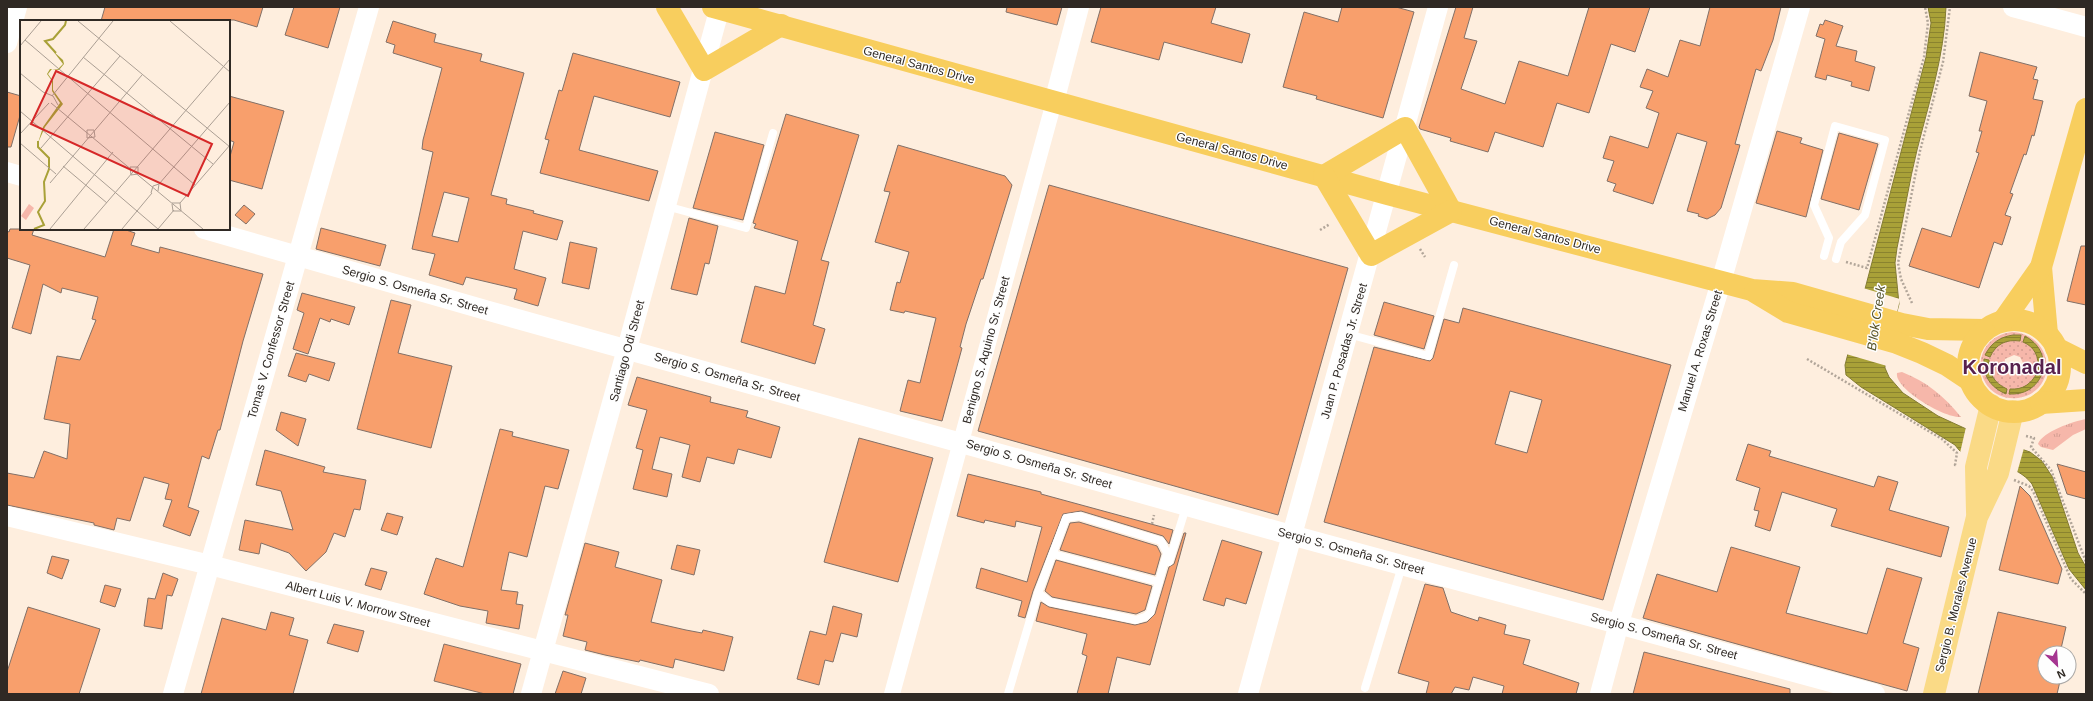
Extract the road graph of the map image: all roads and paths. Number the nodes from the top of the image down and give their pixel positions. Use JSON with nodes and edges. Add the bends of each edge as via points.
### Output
{"nodes":[{"id":1,"x":17,"y":7,"type":"edge"},
{"id":2,"x":368,"y":7,"type":"edge"},
{"id":3,"x":667,"y":7,"type":"edge"},
{"id":4,"x":1079,"y":7,"type":"edge"},
{"id":5,"x":1438,"y":7,"type":"edge"},
{"id":6,"x":1800,"y":7,"type":"edge"},
{"id":7,"x":1925,"y":7,"type":"edge"},
{"id":8,"x":1950,"y":7,"type":"edge"},
{"id":9,"x":2013,"y":7,"type":"edge"},
{"id":10,"x":718,"y":8,"type":"edge"},
{"id":11,"x":776,"y":16,"type":"edge"},
{"id":12,"x":2086,"y":27,"type":"edge"},
{"id":13,"x":7,"y":43,"type":"edge"},
{"id":14,"x":704,"y":70,"type":"junction"},
{"id":15,"x":1054,"y":102,"type":"junction"},
{"id":16,"x":2086,"y":109,"type":"edge"},
{"id":17,"x":1405,"y":128,"type":"junction"},
{"id":18,"x":773,"y":133,"type":"dead end"},
{"id":19,"x":7,"y":172,"type":"edge"},
{"id":20,"x":20,"y":176,"type":"edge"},
{"id":21,"x":1324,"y":176,"type":"junction"},
{"id":22,"x":1387,"y":194,"type":"junction"},
{"id":23,"x":666,"y":206,"type":"junction"},
{"id":24,"x":1451,"y":211,"type":"junction"},
{"id":25,"x":207,"y":230,"type":"edge"},
{"id":26,"x":1371,"y":255,"type":"junction"},
{"id":27,"x":298,"y":256,"type":"junction"},
{"id":28,"x":1824,"y":256,"type":"dead end"},
{"id":29,"x":1836,"y":259,"type":"joint"},
{"id":30,"x":1454,"y":265,"type":"dead end"},
{"id":31,"x":2041,"y":267,"type":"junction"},
{"id":32,"x":1721,"y":282,"type":"junction"},
{"id":33,"x":1912,"y":303,"type":"dead end"},
{"id":34,"x":1994,"y":326,"type":"junction"},
{"id":35,"x":1348,"y":334,"type":"junction"},
{"id":36,"x":1900,"y":334,"type":"junction"},
{"id":37,"x":2051,"y":341,"type":"junction"},
{"id":38,"x":627,"y":349,"type":"junction"},
{"id":39,"x":1807,"y":359,"type":"dead end"},
{"id":40,"x":2086,"y":363,"type":"edge"},
{"id":41,"x":1971,"y":381,"type":"junction"},
{"id":42,"x":2086,"y":400,"type":"edge"},
{"id":43,"x":2041,"y":402,"type":"junction"},
{"id":44,"x":1991,"y":405,"type":"junction"},
{"id":45,"x":2013,"y":411,"type":"junction"},
{"id":46,"x":2034,"y":438,"type":"dead end"},
{"id":47,"x":960,"y":442,"type":"junction"},
{"id":48,"x":1967,"y":466,"type":"junction"},
{"id":49,"x":1997,"y":474,"type":"junction"},
{"id":50,"x":1186,"y":506,"type":"junction"},
{"id":51,"x":7,"y":516,"type":"edge"},
{"id":52,"x":1977,"y":517,"type":"junction"},
{"id":53,"x":1292,"y":536,"type":"junction"},
{"id":54,"x":1053,"y":554,"type":"junction"},
{"id":55,"x":2086,"y":562,"type":"edge"},
{"id":56,"x":210,"y":565,"type":"junction"},
{"id":57,"x":1402,"y":565,"type":"junction"},
{"id":58,"x":1159,"y":582,"type":"junction"},
{"id":59,"x":1038,"y":593,"type":"junction"},
{"id":60,"x":2086,"y":594,"type":"edge"},
{"id":61,"x":1150,"y":613,"type":"junction"},
{"id":62,"x":1619,"y":623,"type":"junction"},
{"id":63,"x":543,"y":652,"type":"junction"},
{"id":64,"x":1365,"y":688,"type":"dead end"},
{"id":65,"x":173,"y":694,"type":"edge"},
{"id":66,"x":531,"y":694,"type":"edge"},
{"id":67,"x":709,"y":694,"type":"edge"},
{"id":68,"x":892,"y":694,"type":"edge"},
{"id":69,"x":1008,"y":694,"type":"edge"},
{"id":70,"x":1248,"y":694,"type":"edge"},
{"id":71,"x":1600,"y":694,"type":"edge"},
{"id":72,"x":1875,"y":694,"type":"edge"},
{"id":73,"x":1934,"y":694,"type":"edge"}],
"edges":[{"from":1,"to":13,"type":"street"},
{"from":2,"to":27,"type":"street","name":"Tomas V. Confessor Street"},
{"from":3,"to":14,"type":"highway"},
{"from":4,"to":15,"type":"street","name":"Benigno S. Aquino Sr. Street"},
{"from":5,"to":17,"type":"street","name":"Juan P. Posadas Jr. Street"},
{"from":6,"to":32,"type":"street","name":"Manuel A. Roxas Street"},
{"from":7,"to":29,"type":"path","via":[[1928,23],[1924,57],[1867,268]]},
{"from":8,"to":33,"type":"path","via":[[1943,62],[1920,151],[1898,263],[1901,279]]},
{"from":9,"to":12,"type":"street"},
{"from":10,"to":11,"type":"highway","name":"General Santos Drive"},
{"from":10,"to":14,"type":"street","name":"Santiago Odi Street"},
{"from":11,"to":14,"type":"highway"},
{"from":11,"to":15,"type":"highway","name":"General Santos Drive"},
{"from":14,"to":23,"type":"street","name":"Santiago Odi Street"},
{"from":15,"to":21,"type":"highway","name":"General Santos Drive"},
{"from":15,"to":47,"type":"street","name":"Benigno S. Aquino Sr. Street"},
{"from":16,"to":31,"type":"highway"},
{"from":17,"to":21,"type":"highway"},
{"from":17,"to":22,"type":"street","name":"Juan P. Posadas Jr. Street"},
{"from":17,"to":24,"type":"highway"},
{"from":18,"to":23,"type":"lane","via":[[746,228]]},
{"from":19,"to":20,"type":"street"},
{"from":21,"to":22,"type":"highway","name":"General Santos Drive"},
{"from":21,"to":26,"type":"highway"},
{"from":22,"to":24,"type":"highway","name":"General Santos Drive"},
{"from":22,"to":26,"type":"street","name":"Juan P. Posadas Jr. Street"},
{"from":23,"to":38,"type":"street","name":"Santiago Odi Street"},
{"from":24,"to":26,"type":"highway"},
{"from":24,"to":32,"type":"highway","name":"General Santos Drive"},
{"from":25,"to":27,"type":"street","name":"Sergio S. Osmeña Sr. Street"},
{"from":26,"to":35,"type":"street","name":"Juan P. Posadas Jr. Street"},
{"from":27,"to":38,"type":"street","name":"Sergio S. Osmeña Sr. Street"},
{"from":27,"to":56,"type":"street","name":"Tomas V. Confessor Street"},
{"from":28,"to":29,"type":"lane","via":[[1829,238],[1814,204],[1835,126],[1885,140],[1865,216],[1841,242]]},
{"from":30,"to":35,"type":"lane","via":[[1428,356]]},
{"from":31,"to":34,"type":"highway"},
{"from":31,"to":37,"type":"highway"},
{"from":32,"to":36,"type":"highway","name":"General Santos Drive","via":[[1752,290],[1794,293],[1831,314]]},
{"from":32,"to":62,"type":"street","name":"Manuel A. Roxas Street"},
{"from":34,"to":36,"type":"highway","name":"General Santos Drive"},
{"from":34,"to":37,"type":"highway","via":[[2026,322]]},
{"from":34,"to":41,"type":"highway","via":[[1979,336],[1971,350],[1968,365]]},
{"from":35,"to":53,"type":"street","name":"Juan P. Posadas Jr. Street"},
{"from":36,"to":41,"type":"highway","name":"General Santos Drive"},
{"from":37,"to":40,"type":"highway"},
{"from":37,"to":43,"type":"highway","via":[[2060,365],[2059,374],[2053,390]]},
{"from":38,"to":47,"type":"street","name":"Sergio S. Osmeña Sr. Street"},
{"from":38,"to":63,"type":"street","name":"Santiago Odi Street"},
{"from":39,"to":48,"type":"path","via":[[1942,439],[1957,452],[1955,465]]},
{"from":41,"to":44,"type":"highway","via":[[1977,392]]},
{"from":42,"to":43,"type":"highway"},
{"from":43,"to":45,"type":"highway","via":[[2028,409]]},
{"from":44,"to":45,"type":"highway"},
{"from":44,"to":48,"type":"main road","name":"Sergio B. Morales Avenue","via":[[1985,430]]},
{"from":45,"to":49,"type":"main road","name":"Sergio B. Morales Avenue"},
{"from":46,"to":55,"type":"path","via":[[2031,447],[2046,461],[2051,470]]},
{"from":47,"to":50,"type":"street","name":"Sergio S. Osmeña Sr. Street"},
{"from":47,"to":68,"type":"street","name":"Benigno S. Aquino Sr. Street"},
{"from":48,"to":52,"type":"main road","name":"Sergio B. Morales Avenue"},
{"from":49,"to":52,"type":"main road","name":"Sergio B. Morales Avenue"},
{"from":49,"to":60,"type":"path","via":[[2021,482],[2033,491],[2071,579]]},
{"from":50,"to":53,"type":"street","name":"Sergio S. Osmeña Sr. Street"},
{"from":50,"to":61,"type":"lane","via":[[1157,607]]},
{"from":51,"to":56,"type":"street","name":"Albert Luis V. Morrow Street"},
{"from":52,"to":73,"type":"main road","name":"Sergio B. Morales Avenue"},
{"from":53,"to":57,"type":"street","name":"Sergio S. Osmeña Sr. Street"},
{"from":53,"to":70,"type":"street","name":"Juan P. Posadas Jr. Street"},
{"from":54,"to":58,"type":"lane"},
{"from":54,"to":58,"type":"lane","via":[[1066,518],[1080,516],[1161,541],[1167,553]]},
{"from":54,"to":59,"type":"lane"},
{"from":56,"to":63,"type":"street","name":"Albert Luis V. Morrow Street"},
{"from":56,"to":65,"type":"street","name":"Tomas V. Confessor Street"},
{"from":57,"to":62,"type":"street","name":"Sergio S. Osmeña Sr. Street"},
{"from":57,"to":64,"type":"lane"},
{"from":58,"to":61,"type":"lane"},
{"from":59,"to":61,"type":"lane","via":[[1050,602],[1136,620]]},
{"from":59,"to":69,"type":"lane"},
{"from":62,"to":71,"type":"street","name":"Manuel A. Roxas Street"},
{"from":62,"to":72,"type":"street","name":"Sergio S. Osmeña Sr. Street"},
{"from":63,"to":66,"type":"street","name":"Santiago Odi Street"},
{"from":63,"to":67,"type":"street","name":"Albert Luis V. Morrow Street"}]}
